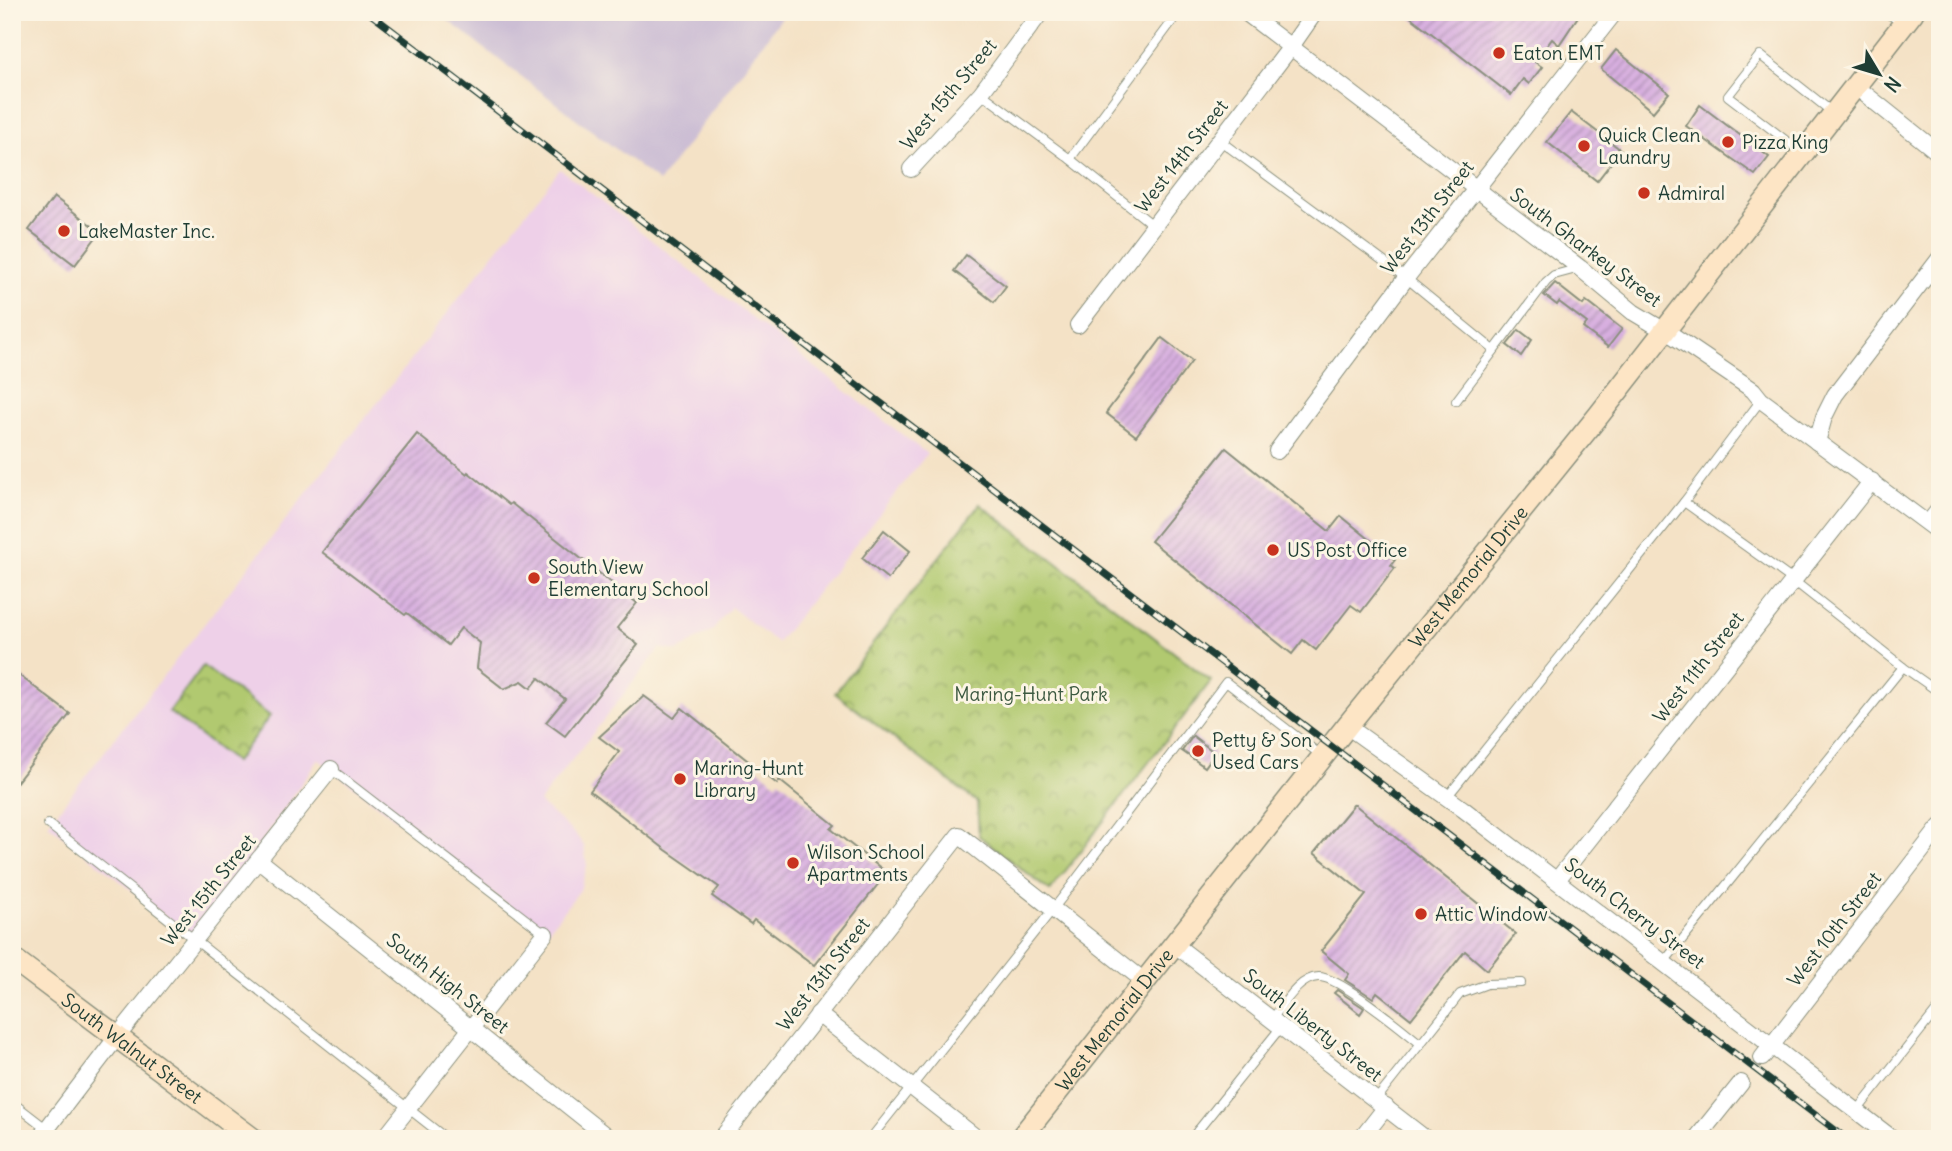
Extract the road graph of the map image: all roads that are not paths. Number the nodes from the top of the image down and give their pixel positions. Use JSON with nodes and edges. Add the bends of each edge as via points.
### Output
{"nodes":[{"id":1,"x":1041,"y":12,"type":"edge"},
{"id":2,"x":1179,"y":12,"type":"edge"},
{"id":3,"x":1245,"y":12,"type":"edge"},
{"id":4,"x":1315,"y":12,"type":"edge"},
{"id":5,"x":1615,"y":12,"type":"edge"},
{"id":6,"x":1885,"y":12,"type":"edge"},
{"id":7,"x":1908,"y":18,"type":"edge"},
{"id":8,"x":1290,"y":48,"type":"junction"},
{"id":9,"x":1855,"y":86,"type":"junction"},
{"id":10,"x":981,"y":93,"type":"junction"},
{"id":11,"x":1834,"y":113,"type":"junction"},
{"id":12,"x":1219,"y":140,"type":"junction"},
{"id":13,"x":1803,"y":153,"type":"junction"},
{"id":14,"x":1940,"y":154,"type":"edge"},
{"id":15,"x":1070,"y":159,"type":"junction"},
{"id":16,"x":911,"y":169,"type":"dead end"},
{"id":17,"x":1475,"y":189,"type":"junction"},
{"id":18,"x":1154,"y":226,"type":"junction"},
{"id":19,"x":1940,"y":258,"type":"edge"},
{"id":20,"x":1580,"y":268,"type":"junction"},
{"id":21,"x":1406,"y":278,"type":"junction"},
{"id":22,"x":1079,"y":326,"type":"dead end"},
{"id":23,"x":1664,"y":330,"type":"junction"},
{"id":24,"x":1494,"y":350,"type":"junction"},
{"id":25,"x":1761,"y":400,"type":"junction"},
{"id":26,"x":1456,"y":401,"type":"dead end"},
{"id":27,"x":1817,"y":442,"type":"junction"},
{"id":28,"x":1277,"y":452,"type":"dead end"},
{"id":29,"x":1872,"y":481,"type":"junction"},
{"id":30,"x":1684,"y":502,"type":"junction"},
{"id":31,"x":1940,"y":502,"type":"edge"},
{"id":32,"x":1924,"y":522,"type":"junction"},
{"id":33,"x":1940,"y":533,"type":"edge"},
{"id":34,"x":1794,"y":580,"type":"junction"},
{"id":35,"x":1903,"y":667,"type":"junction"},
{"id":36,"x":1940,"y":693,"type":"edge"},
{"id":37,"x":1347,"y":726,"type":"junction"},
{"id":38,"x":1323,"y":757,"type":"junction"},
{"id":39,"x":331,"y":769,"type":"joint"},
{"id":40,"x":1447,"y":797,"type":"junction"},
{"id":41,"x":48,"y":824,"type":"dead end"},
{"id":42,"x":1940,"y":827,"type":"edge"},
{"id":43,"x":260,"y":861,"type":"junction"},
{"id":44,"x":1557,"y":880,"type":"junction"},
{"id":45,"x":1053,"y":909,"type":"junction"},
{"id":46,"x":545,"y":934,"type":"joint"},
{"id":47,"x":195,"y":940,"type":"junction"},
{"id":48,"x":1174,"y":944,"type":"junction"},
{"id":49,"x":12,"y":958,"type":"edge"},
{"id":50,"x":1664,"y":962,"type":"junction"},
{"id":51,"x":1144,"y":981,"type":"junction"},
{"id":52,"x":1521,"y":983,"type":"dead end"},
{"id":53,"x":1940,"y":1006,"type":"edge"},
{"id":54,"x":818,"y":1014,"type":"junction"},
{"id":55,"x":1276,"y":1023,"type":"junction"},
{"id":56,"x":471,"y":1029,"type":"junction"},
{"id":57,"x":117,"y":1037,"type":"junction"},
{"id":58,"x":1421,"y":1044,"type":"junction"},
{"id":59,"x":1766,"y":1052,"type":"junction"},
{"id":60,"x":1741,"y":1083,"type":"dead end"},
{"id":61,"x":911,"y":1087,"type":"junction"},
{"id":62,"x":12,"y":1102,"type":"edge"},
{"id":63,"x":1381,"y":1104,"type":"junction"},
{"id":64,"x":409,"y":1110,"type":"junction"},
{"id":65,"x":1857,"y":1111,"type":"junction"},
{"id":66,"x":1198,"y":1130,"type":"junction"},
{"id":67,"x":49,"y":1135,"type":"edge"},
{"id":68,"x":253,"y":1139,"type":"edge"},
{"id":69,"x":384,"y":1139,"type":"edge"},
{"id":70,"x":447,"y":1139,"type":"edge"},
{"id":71,"x":610,"y":1139,"type":"edge"},
{"id":72,"x":721,"y":1139,"type":"edge"},
{"id":73,"x":870,"y":1139,"type":"edge"},
{"id":74,"x":978,"y":1139,"type":"edge"},
{"id":75,"x":1020,"y":1139,"type":"edge"},
{"id":76,"x":1191,"y":1139,"type":"edge"},
{"id":77,"x":1209,"y":1139,"type":"edge"},
{"id":78,"x":1361,"y":1139,"type":"edge"},
{"id":79,"x":1426,"y":1139,"type":"edge"},
{"id":80,"x":1696,"y":1139,"type":"edge"},
{"id":81,"x":1894,"y":1139,"type":"edge"}],
"edges":[{"from":1,"to":10,"type":"street","name":"West 15th Street"},
{"from":2,"to":15,"type":"lane"},
{"from":3,"to":8,"type":"street","name":"South Gharkey Street"},
{"from":4,"to":8,"type":"street","name":"West 14th Street"},
{"from":5,"to":17,"type":"street","name":"West 13th Street"},
{"from":6,"to":7,"type":"lane"},
{"from":7,"to":9,"type":"main road","name":"West Memorial Drive"},
{"from":8,"to":12,"type":"street","name":"West 14th Street"},
{"from":8,"to":17,"type":"street","name":"South Gharkey Street"},
{"from":9,"to":11,"type":"main road","name":"West Memorial Drive"},
{"from":9,"to":14,"type":"street"},
{"from":10,"to":15,"type":"lane"},
{"from":10,"to":16,"type":"street","name":"West 15th Street"},
{"from":11,"to":13,"type":"main road","name":"West Memorial Drive"},
{"from":11,"to":13,"type":"lane","via":[[1760,55],[1728,96]]},
{"from":12,"to":18,"type":"street","name":"West 14th Street"},
{"from":12,"to":21,"type":"lane"},
{"from":13,"to":23,"type":"main road","name":"West Memorial Drive"},
{"from":15,"to":18,"type":"lane"},
{"from":17,"to":20,"type":"street","name":"South Gharkey Street"},
{"from":17,"to":21,"type":"street","name":"West 13th Street"},
{"from":18,"to":22,"type":"street","name":"West 14th Street"},
{"from":19,"to":27,"type":"street","via":[[1835,395]]},
{"from":20,"to":23,"type":"street","name":"South Gharkey Street","via":[[1633,312]]},
{"from":20,"to":24,"type":"lane","via":[[1546,282]]},
{"from":21,"to":24,"type":"lane"},
{"from":21,"to":28,"type":"street","name":"West 13th Street"},
{"from":23,"to":25,"type":"street","name":"South Gharkey Street"},
{"from":23,"to":37,"type":"main road","name":"West Memorial Drive"},
{"from":24,"to":26,"type":"lane"},
{"from":25,"to":27,"type":"street","name":"South Gharkey Street"},
{"from":25,"to":30,"type":"lane"},
{"from":27,"to":29,"type":"street","name":"South Gharkey Street"},
{"from":29,"to":32,"type":"street","name":"South Gharkey Street"},
{"from":29,"to":34,"type":"street","name":"West 11th Street"},
{"from":30,"to":34,"type":"lane"},
{"from":30,"to":40,"type":"lane"},
{"from":31,"to":32,"type":"lane"},
{"from":32,"to":33,"type":"street","name":"South Gharkey Street"},
{"from":34,"to":35,"type":"lane"},
{"from":34,"to":44,"type":"street","name":"West 11th Street"},
{"from":35,"to":36,"type":"lane"},
{"from":35,"to":50,"type":"lane"},
{"from":37,"to":38,"type":"main road","name":"West Memorial Drive"},
{"from":37,"to":40,"type":"street","name":"South Cherry Street"},
{"from":38,"to":45,"type":"lane","via":[[1226,682]]},
{"from":38,"to":48,"type":"main road","name":"West Memorial Drive"},
{"from":39,"to":43,"type":"street","name":"West 15th Street"},
{"from":39,"to":46,"type":"lane"},
{"from":40,"to":44,"type":"street","name":"South Cherry Street"},
{"from":41,"to":47,"type":"lane"},
{"from":42,"to":59,"type":"street","name":"West 10th Street"},
{"from":43,"to":47,"type":"street","name":"West 15th Street"},
{"from":43,"to":56,"type":"street","name":"South High Street"},
{"from":44,"to":50,"type":"street","name":"South Cherry Street"},
{"from":45,"to":51,"type":"street"},
{"from":45,"to":54,"type":"street","name":"West 13th Street","via":[[959,835]]},
{"from":45,"to":61,"type":"lane"},
{"from":46,"to":56,"type":"street"},
{"from":47,"to":57,"type":"street","name":"West 15th Street"},
{"from":47,"to":64,"type":"lane"},
{"from":48,"to":51,"type":"main road","name":"West Memorial Drive"},
{"from":48,"to":55,"type":"street","name":"South Liberty Street"},
{"from":49,"to":57,"type":"main road","name":"South Walnut Street"},
{"from":50,"to":59,"type":"street","name":"South Cherry Street","via":[[1752,1029]]},
{"from":51,"to":75,"type":"main road","name":"West Memorial Drive"},
{"from":52,"to":58,"type":"lane","via":[[1487,984],[1460,994]]},
{"from":53,"to":65,"type":"lane"},
{"from":54,"to":61,"type":"street"},
{"from":54,"to":72,"type":"street","name":"West 13th Street"},
{"from":55,"to":58,"type":"lane","via":[[1302,983],[1317,976],[1350,991]]},
{"from":55,"to":63,"type":"street","name":"South Liberty Street"},
{"from":55,"to":66,"type":"lane"},
{"from":56,"to":64,"type":"street"},
{"from":56,"to":71,"type":"street","name":"South High Street"},
{"from":57,"to":67,"type":"street","name":"West 15th Street"},
{"from":57,"to":68,"type":"main road","name":"South Walnut Street"},
{"from":58,"to":63,"type":"lane"},
{"from":59,"to":65,"type":"street","name":"South Cherry Street"},
{"from":60,"to":80,"type":"street"},
{"from":61,"to":73,"type":"lane"},
{"from":61,"to":74,"type":"street"},
{"from":62,"to":67,"type":"lane"},
{"from":63,"to":78,"type":"street"},
{"from":63,"to":79,"type":"street","name":"South Liberty Street"},
{"from":64,"to":69,"type":"street"},
{"from":64,"to":70,"type":"lane"},
{"from":65,"to":81,"type":"street","name":"South Cherry Street"},
{"from":66,"to":76,"type":"lane"},
{"from":66,"to":77,"type":"lane"}]}
